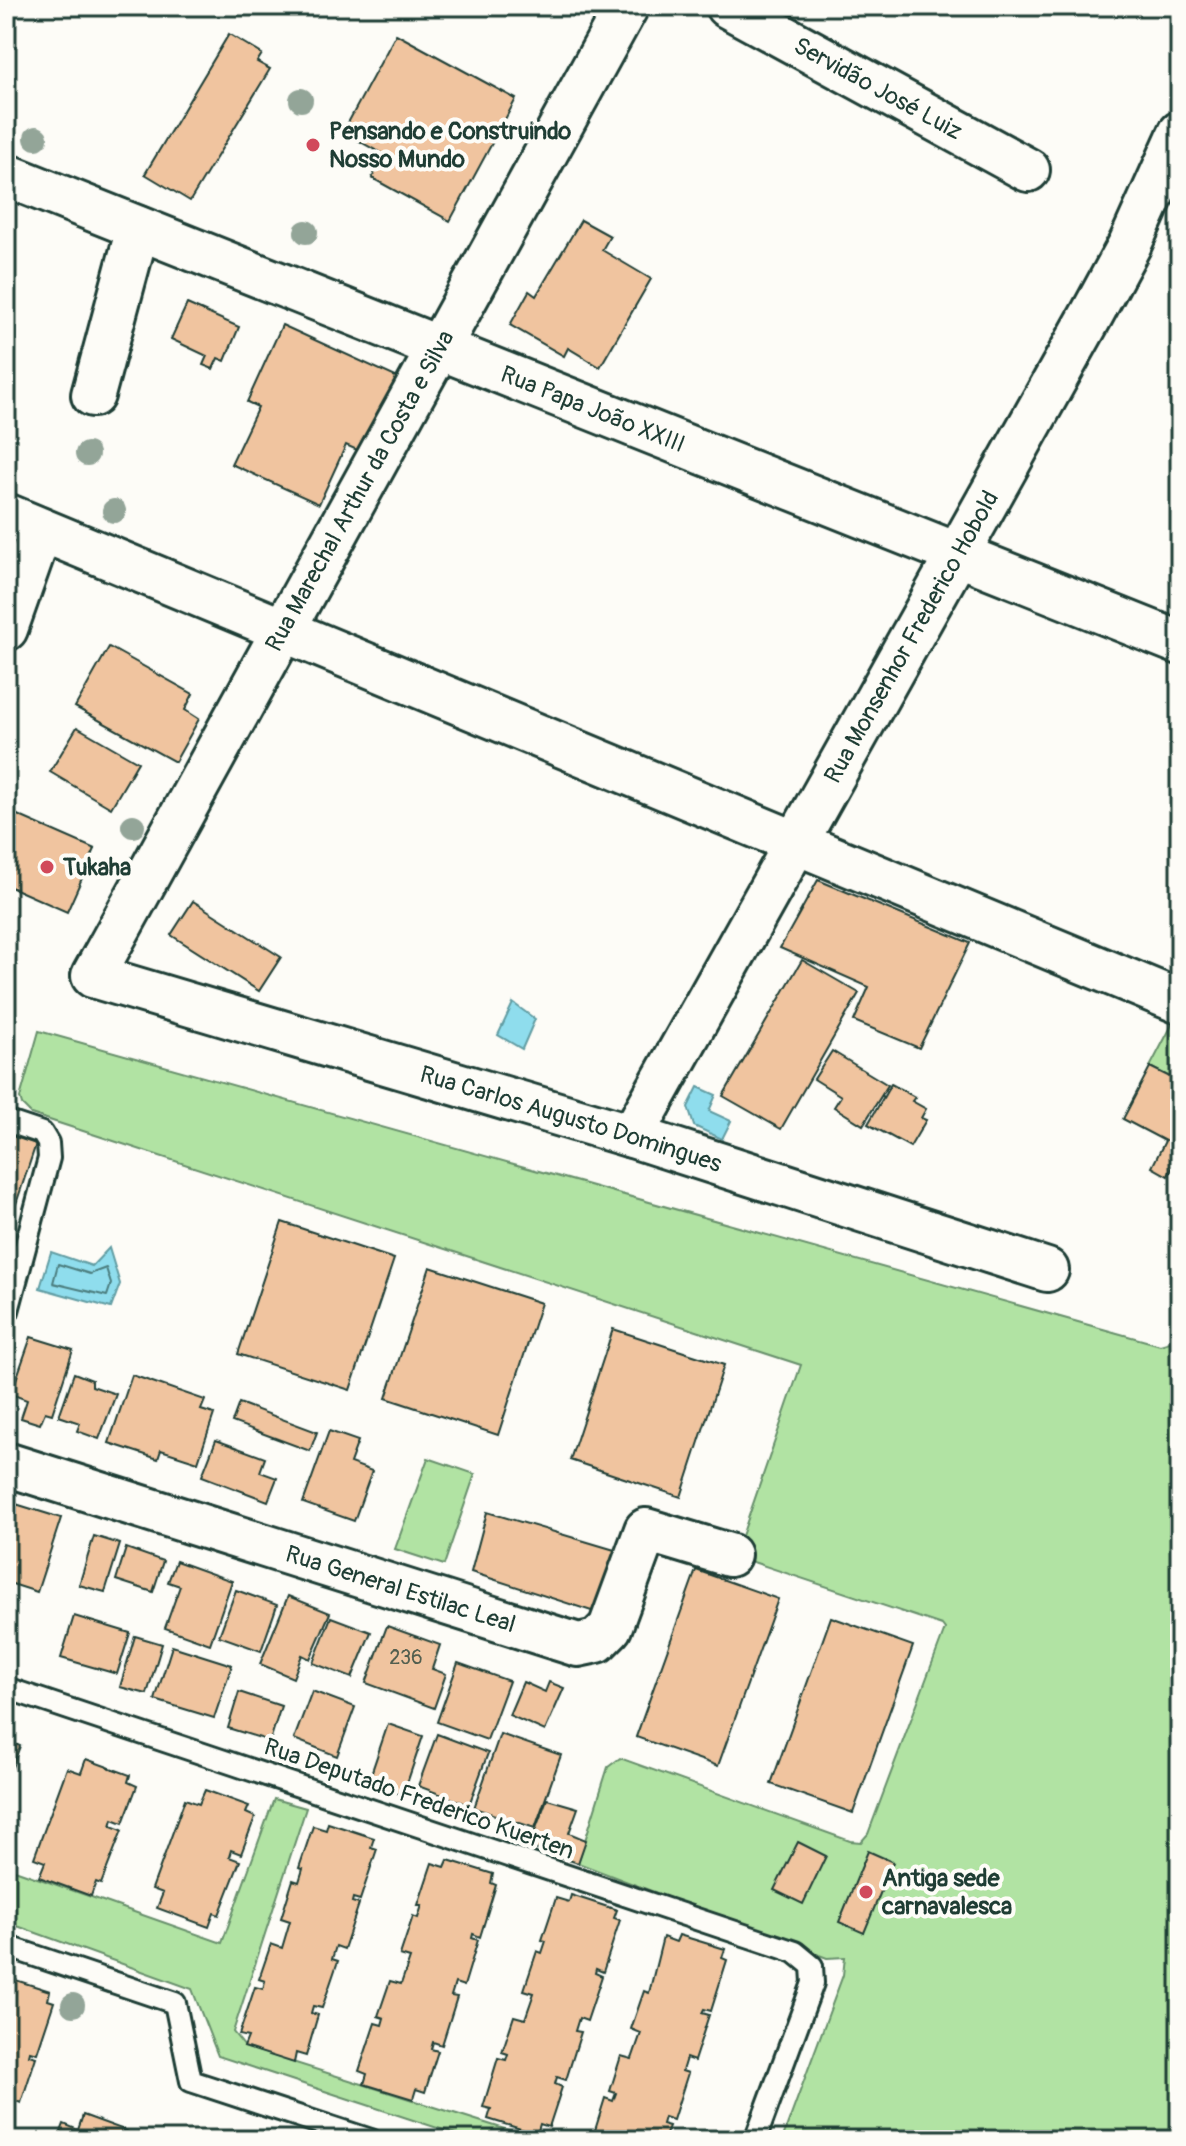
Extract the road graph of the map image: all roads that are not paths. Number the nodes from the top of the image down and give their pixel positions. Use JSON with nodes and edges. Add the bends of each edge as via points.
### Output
{"nodes":[{"id":1,"x":627,"y":6,"type":"edge"},
{"id":2,"x":727,"y":6,"type":"edge"},
{"id":3,"x":1180,"y":133,"type":"edge"},
{"id":4,"x":1028,"y":170,"type":"dead end"},
{"id":5,"x":6,"y":175,"type":"edge"},
{"id":6,"x":1160,"y":180,"type":"junction"},
{"id":7,"x":1180,"y":220,"type":"edge"},
{"id":8,"x":138,"y":228,"type":"junction"},
{"id":9,"x":439,"y":347,"type":"junction"},
{"id":10,"x":93,"y":395,"type":"dead end"},
{"id":11,"x":24,"y":522,"type":"edge"},
{"id":12,"x":957,"y":554,"type":"junction"},
{"id":13,"x":6,"y":629,"type":"edge"},
{"id":14,"x":283,"y":630,"type":"junction"},
{"id":15,"x":1180,"y":643,"type":"edge"},
{"id":16,"x":796,"y":843,"type":"junction"},
{"id":17,"x":93,"y":976,"type":"joint"},
{"id":18,"x":1180,"y":1002,"type":"edge"},
{"id":19,"x":6,"y":1121,"type":"edge"},
{"id":20,"x":632,"y":1136,"type":"junction"},
{"id":21,"x":1047,"y":1270,"type":"dead end"},
{"id":22,"x":8,"y":1311,"type":"edge"},
{"id":23,"x":6,"y":1464,"type":"edge"},
{"id":24,"x":729,"y":1555,"type":"dead end"},
{"id":25,"x":6,"y":1688,"type":"edge"},
{"id":26,"x":6,"y":1946,"type":"edge"},
{"id":27,"x":371,"y":2140,"type":"edge"},
{"id":28,"x":755,"y":2140,"type":"edge"}],
"edges":[{"from":1,"to":9,"type":"street","name":"Rua Marechal Arthur da Costa e Silva"},
{"from":2,"to":4,"type":"street","name":"Servidão José Luiz"},
{"from":3,"to":6,"type":"street","name":"Rua Monsenhor Frederico Hobold"},
{"from":5,"to":8,"type":"street","name":"Rua Papa João XXIII"},
{"from":6,"to":7,"type":"street"},
{"from":6,"to":12,"type":"street","name":"Rua Monsenhor Frederico Hobold","via":[[1115,272]]},
{"from":8,"to":9,"type":"street","name":"Rua Papa João XXIII"},
{"from":8,"to":10,"type":"street"},
{"from":9,"to":12,"type":"street","name":"Rua Papa João XXIII"},
{"from":9,"to":14,"type":"street","name":"Rua Marechal Arthur da Costa e Silva"},
{"from":11,"to":13,"type":"street"},
{"from":11,"to":14,"type":"street"},
{"from":12,"to":15,"type":"street","name":"Rua Papa João XXIII"},
{"from":12,"to":16,"type":"street","name":"Rua Monsenhor Frederico Hobold"},
{"from":14,"to":16,"type":"street"},
{"from":14,"to":17,"type":"street","name":"Rua Marechal Arthur da Costa e Silva"},
{"from":16,"to":18,"type":"street"},
{"from":16,"to":20,"type":"street","name":"Rua Monsenhor Frederico Hobold"},
{"from":17,"to":20,"type":"street","name":"Rua Carlos Augusto Domingues"},
{"from":19,"to":22,"type":"lane","via":[[42,1133],[49,1158]]},
{"from":20,"to":21,"type":"street","name":"Rua Carlos Augusto Domingues"},
{"from":23,"to":24,"type":"street","name":"Rua General Estilac Leal","via":[[578,1645],[597,1641],[610,1628],[646,1530]]},
{"from":25,"to":28,"type":"lane","name":"Rua Deputado Frederico Kuerten","via":[[795,1952],[812,1966],[813,1983]]},
{"from":26,"to":27,"type":"lane","via":[[175,2003],[191,2081]]}]}
